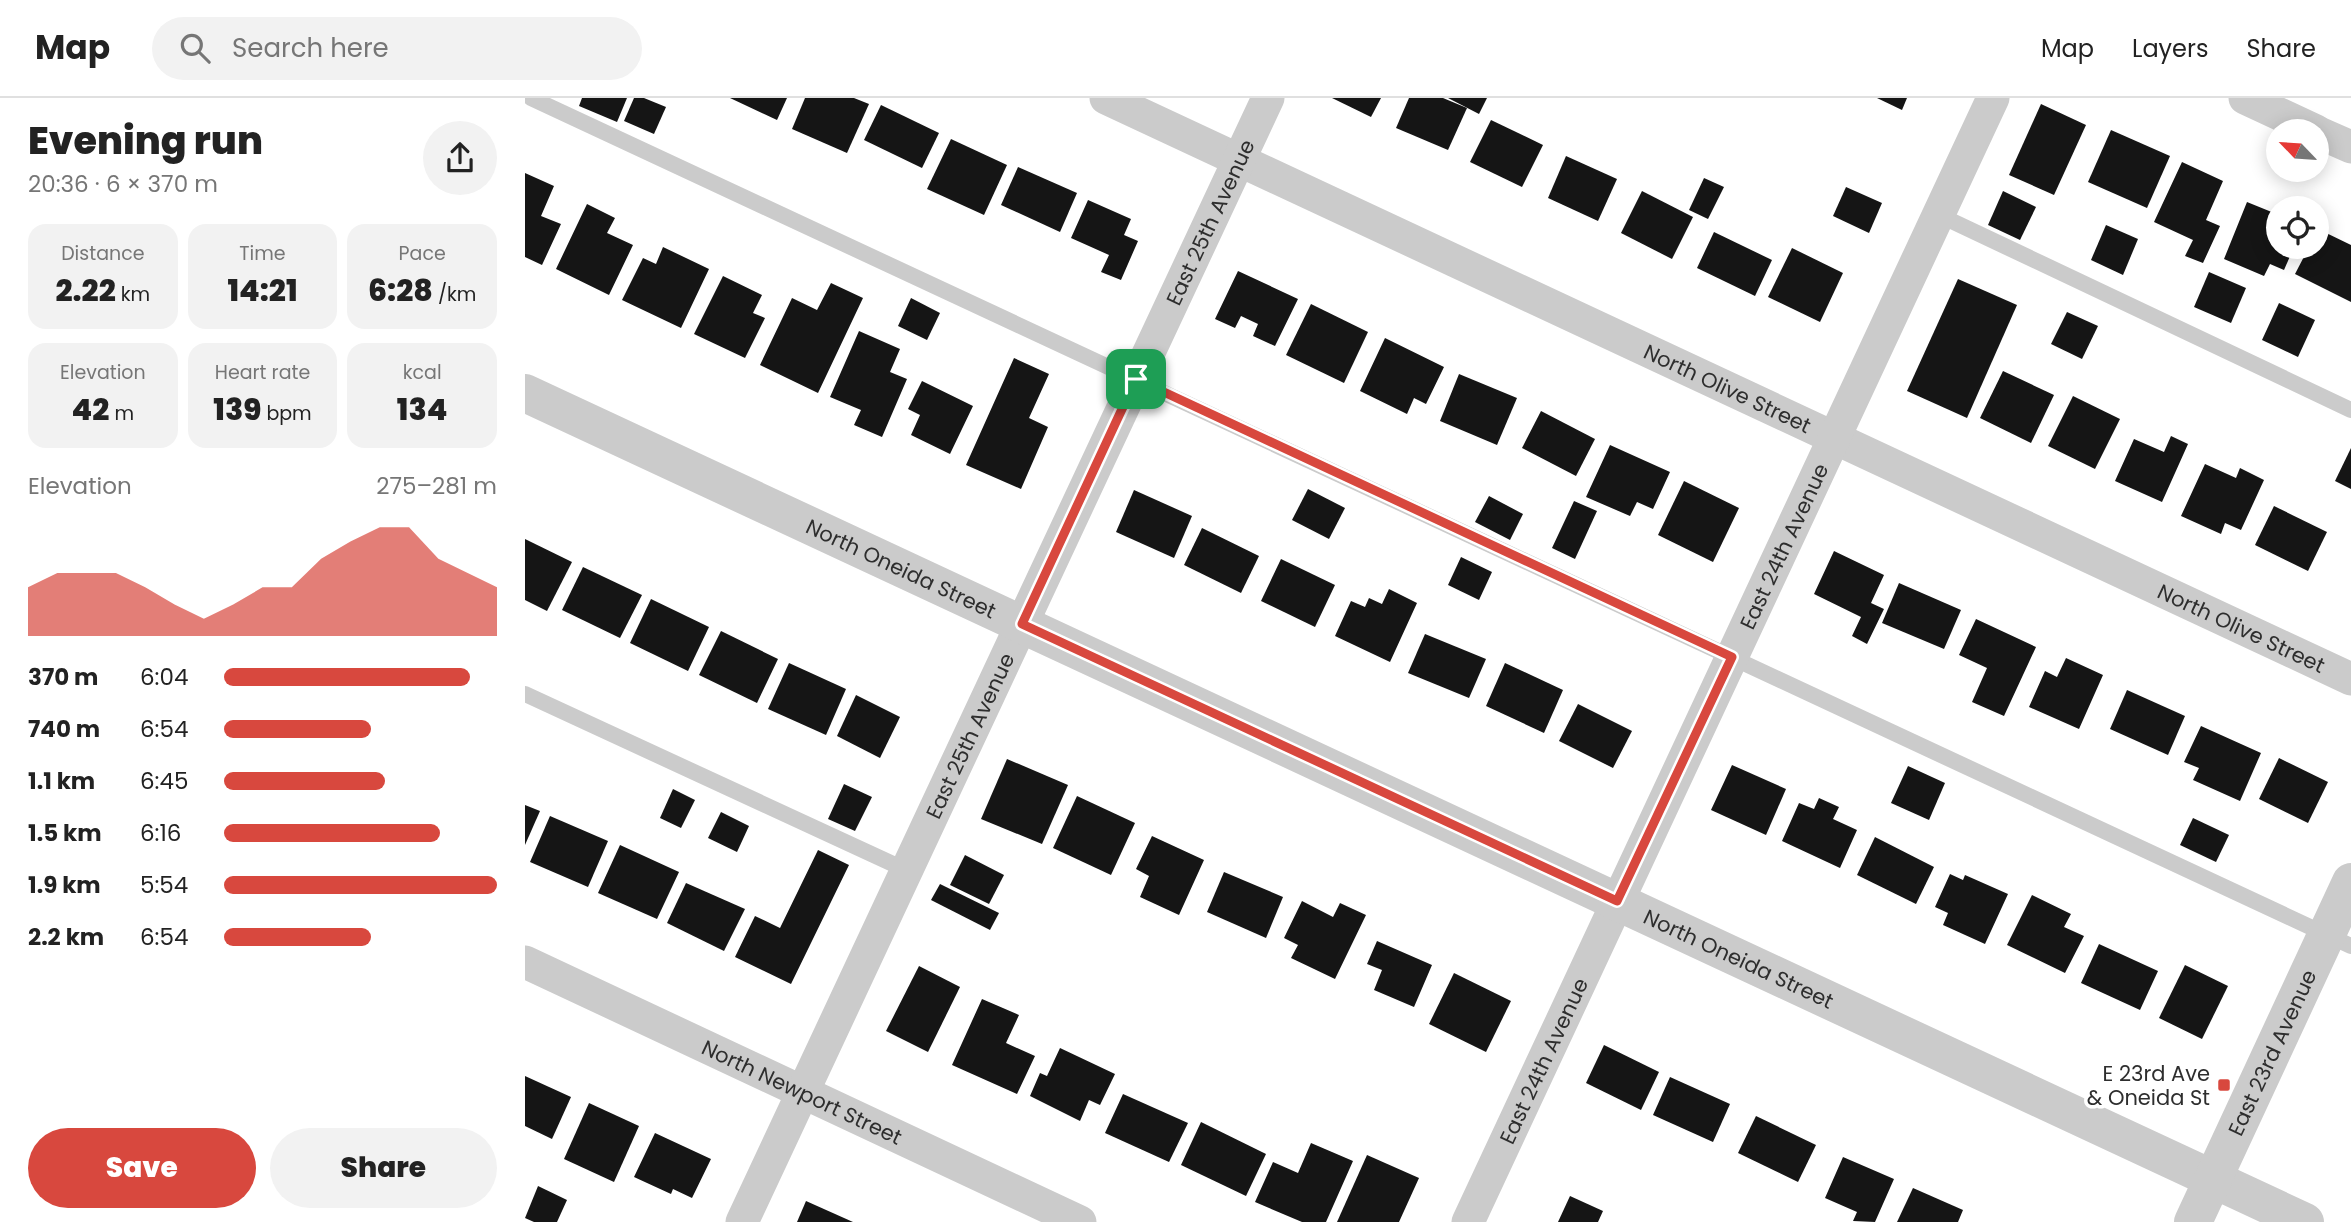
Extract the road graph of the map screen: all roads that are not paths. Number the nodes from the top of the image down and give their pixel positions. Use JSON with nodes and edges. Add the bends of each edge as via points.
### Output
{"nodes":[{"id":1,"x":531,"y":98,"type":"edge"},
{"id":2,"x":1106,"y":98,"type":"edge"},
{"id":3,"x":1268,"y":98,"type":"edge"},
{"id":4,"x":1993,"y":98,"type":"edge"},
{"id":5,"x":2245,"y":98,"type":"edge"},
{"id":6,"x":2291,"y":119,"type":"edge"},
{"id":7,"x":2329,"y":137,"type":"edge"},
{"id":8,"x":2351,"y":147,"type":"edge"},
{"id":9,"x":1239,"y":159,"type":"junction"},
{"id":10,"x":1939,"y":215,"type":"junction"},
{"id":11,"x":1136,"y":379,"type":"junction"},
{"id":12,"x":525,"y":393,"type":"edge"},
{"id":13,"x":2351,"y":410,"type":"edge"},
{"id":14,"x":1834,"y":439,"type":"junction"},
{"id":15,"x":1022,"y":624,"type":"junction"},
{"id":16,"x":1732,"y":657,"type":"junction"},
{"id":17,"x":2351,"y":679,"type":"edge"},
{"id":18,"x":525,"y":694,"type":"edge"},
{"id":19,"x":906,"y":870,"type":"junction"},
{"id":20,"x":2351,"y":882,"type":"edge"},
{"id":21,"x":1617,"y":901,"type":"junction"},
{"id":22,"x":2339,"y":940,"type":"edge"},
{"id":23,"x":525,"y":962,"type":"edge"},
{"id":24,"x":803,"y":1092,"type":"junction"},
{"id":25,"x":2213,"y":1179,"type":"junction"},
{"id":26,"x":742,"y":1222,"type":"edge"},
{"id":27,"x":1080,"y":1222,"type":"edge"},
{"id":28,"x":1468,"y":1222,"type":"edge"},
{"id":29,"x":2193,"y":1222,"type":"edge"},
{"id":30,"x":2305,"y":1222,"type":"edge"}],
"edges":[{"from":1,"to":11,"type":"lane"},
{"from":2,"to":9,"type":"street","name":"North Olive Street"},
{"from":3,"to":9,"type":"street","name":"East 25th Avenue"},
{"from":4,"to":10,"type":"street","name":"East 24th Avenue"},
{"from":5,"to":6,"type":"street"},
{"from":7,"to":8,"type":"street"},
{"from":9,"to":11,"type":"street","name":"East 25th Avenue"},
{"from":9,"to":14,"type":"street","name":"North Olive Street"},
{"from":10,"to":13,"type":"lane"},
{"from":10,"to":14,"type":"street","name":"East 24th Avenue"},
{"from":11,"to":15,"type":"street","name":"East 25th Avenue"},
{"from":11,"to":16,"type":"lane"},
{"from":12,"to":15,"type":"street","name":"North Oneida Street"},
{"from":14,"to":16,"type":"street","name":"East 24th Avenue"},
{"from":14,"to":17,"type":"street","name":"North Olive Street"},
{"from":15,"to":19,"type":"street","name":"East 25th Avenue"},
{"from":15,"to":21,"type":"street","name":"North Oneida Street"},
{"from":16,"to":21,"type":"street","name":"East 24th Avenue"},
{"from":16,"to":22,"type":"lane"},
{"from":18,"to":19,"type":"lane"},
{"from":19,"to":24,"type":"street","name":"East 25th Avenue"},
{"from":20,"to":22,"type":"street","name":"East 23rd Avenue"},
{"from":21,"to":25,"type":"street","name":"North Oneida Street"},
{"from":21,"to":28,"type":"street","name":"East 24th Avenue"},
{"from":22,"to":25,"type":"street","name":"East 23rd Avenue"},
{"from":23,"to":24,"type":"street","name":"North Newport Street"},
{"from":24,"to":26,"type":"street","name":"East 25th Avenue"},
{"from":24,"to":27,"type":"street","name":"North Newport Street"},
{"from":25,"to":29,"type":"street","name":"East 23rd Avenue"},
{"from":25,"to":30,"type":"street","name":"North Oneida Street"}]}
